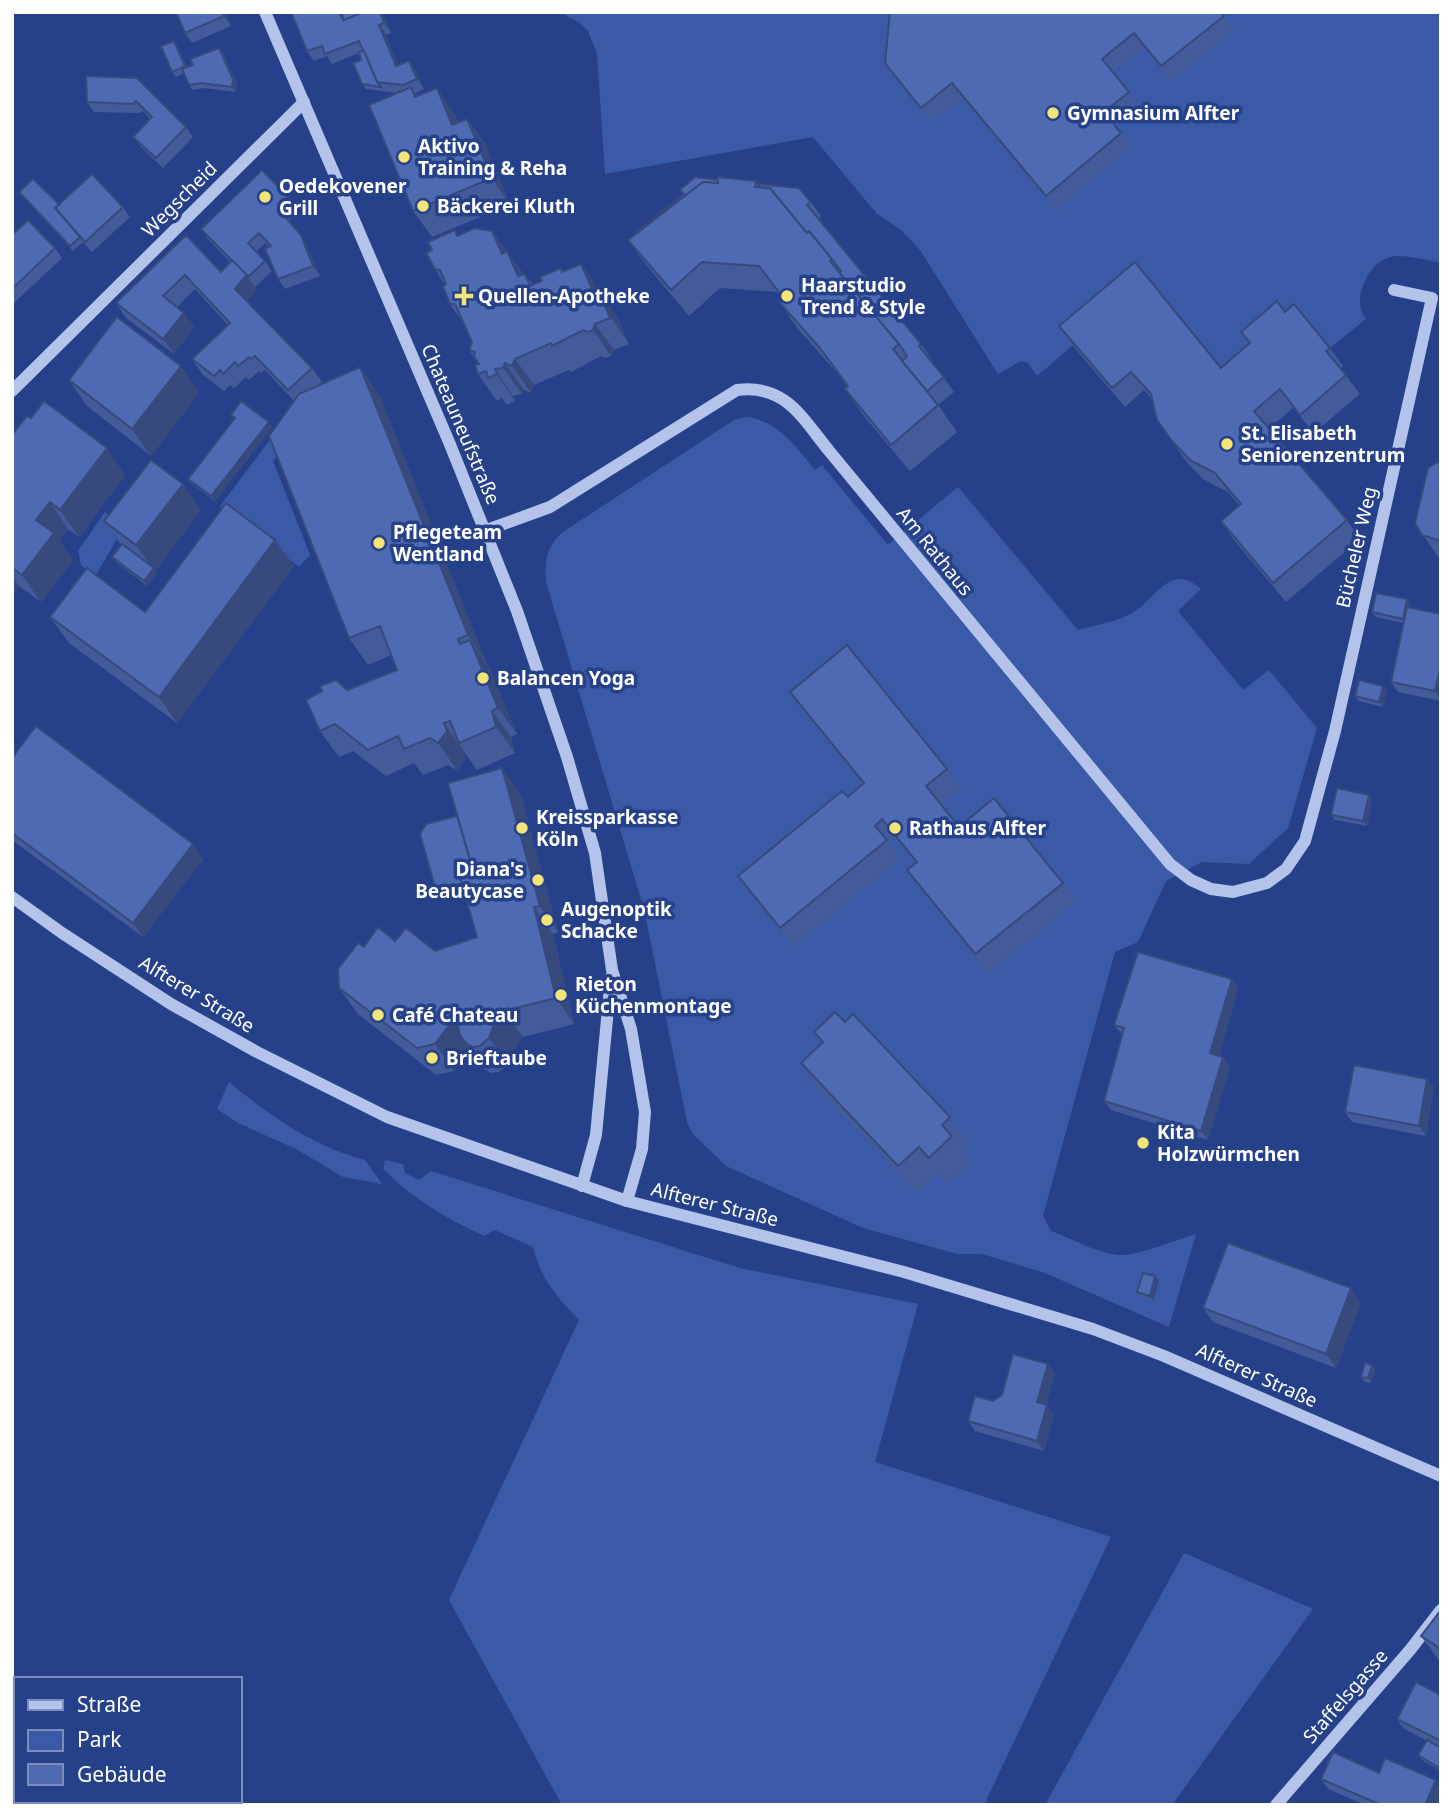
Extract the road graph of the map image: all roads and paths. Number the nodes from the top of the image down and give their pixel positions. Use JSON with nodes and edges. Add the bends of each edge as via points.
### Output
{"nodes":[{"id":1,"x":265,"y":12,"type":"edge"},
{"id":2,"x":304,"y":102,"type":"junction"},
{"id":3,"x":1394,"y":290,"type":"dead end"},
{"id":4,"x":12,"y":391,"type":"edge"},
{"id":5,"x":484,"y":531,"type":"junction"},
{"id":6,"x":1305,"y":841,"type":"joint"},
{"id":7,"x":12,"y":897,"type":"edge"},
{"id":8,"x":612,"y":970,"type":"junction"},
{"id":9,"x":582,"y":1186,"type":"junction"},
{"id":10,"x":627,"y":1201,"type":"junction"},
{"id":11,"x":1441,"y":1476,"type":"edge"},
{"id":12,"x":1441,"y":1610,"type":"edge"},
{"id":13,"x":1276,"y":1805,"type":"edge"}],
"edges":[{"from":1,"to":2,"type":"street"},
{"from":2,"to":4,"type":"street","name":"Wegscheid"},
{"from":2,"to":5,"type":"street","name":"Chateauneufstraße"},
{"from":3,"to":6,"type":"street","name":"Bücheler Weg","via":[[1432,298],[1335,731]]},
{"from":5,"to":6,"type":"street","name":"Am Rathaus","via":[[550,507],[737,390],[768,391],[794,409],[1170,864],[1191,880],[1233,892],[1267,883],[1286,869]]},
{"from":5,"to":8,"type":"street","name":"Chateauneufstraße","via":[[517,611],[595,853]]},
{"from":7,"to":9,"type":"street","name":"Alfterer Straße","via":[[172,1004],[257,1052],[387,1117]]},
{"from":8,"to":9,"type":"street","name":"Chateauneufstraße","via":[[596,1135]]},
{"from":8,"to":10,"type":"street","name":"Chateauneufstraße","via":[[631,1028],[645,1112],[642,1149]]},
{"from":9,"to":10,"type":"street","name":"Alfterer Straße"},
{"from":10,"to":11,"type":"street","name":"Alfterer Straße","via":[[904,1272],[1093,1329]]},
{"from":12,"to":13,"type":"street","name":"Staffelsgasse"}]}
